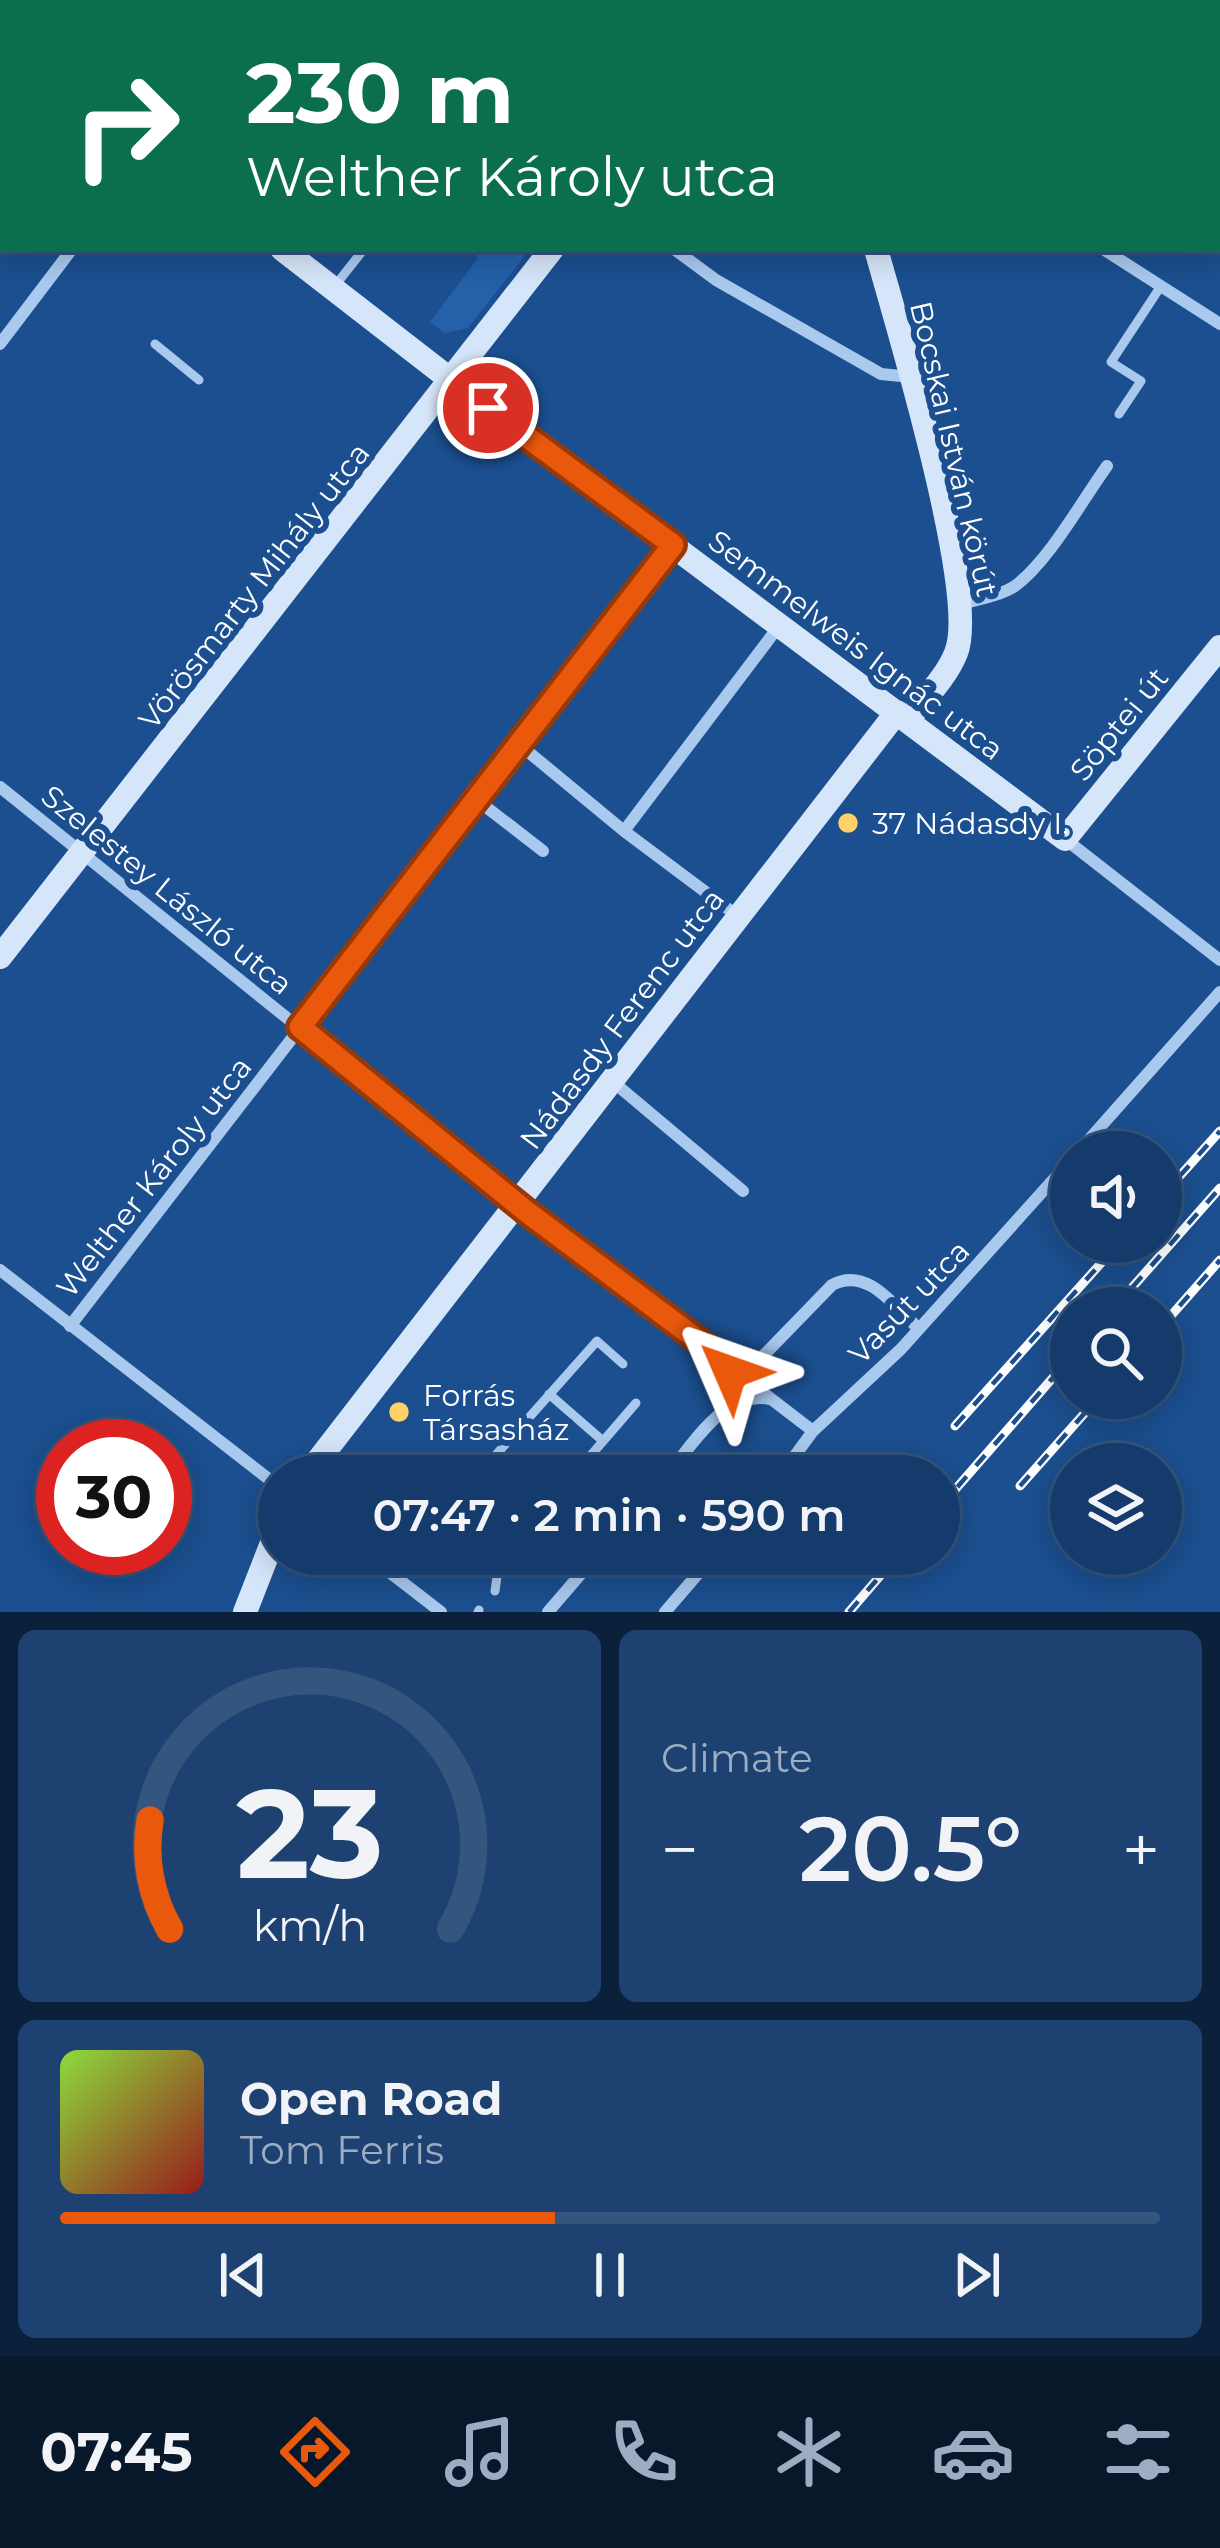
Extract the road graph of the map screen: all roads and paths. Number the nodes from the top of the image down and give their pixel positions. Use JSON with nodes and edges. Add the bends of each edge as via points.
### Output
{"nodes":[{"id":1,"x":70,"y":252,"type":"edge"},
{"id":2,"x":286,"y":252,"type":"edge"},
{"id":3,"x":362,"y":252,"type":"edge"},
{"id":4,"x":550,"y":252,"type":"edge"},
{"id":5,"x":678,"y":252,"type":"edge"},
{"id":6,"x":877,"y":252,"type":"edge"},
{"id":7,"x":1108,"y":252,"type":"edge"},
{"id":8,"x":1161,"y":286,"type":"junction"},
{"id":9,"x":333,"y":289,"type":"junction"},
{"id":10,"x":1220,"y":324,"type":"edge"},
{"id":11,"x":0,"y":344,"type":"edge"},
{"id":12,"x":155,"y":344,"type":"dead end"},
{"id":13,"x":911,"y":377,"type":"junction"},
{"id":14,"x":199,"y":380,"type":"dead end"},
{"id":15,"x":451,"y":380,"type":"junction"},
{"id":16,"x":1119,"y":414,"type":"dead end"},
{"id":17,"x":1107,"y":466,"type":"dead end"},
{"id":18,"x":673,"y":545,"type":"junction"},
{"id":19,"x":962,"y":604,"type":"junction"},
{"id":20,"x":779,"y":626,"type":"junction"},
{"id":21,"x":1220,"y":647,"type":"edge"},
{"id":22,"x":902,"y":716,"type":"junction"},
{"id":23,"x":520,"y":746,"type":"junction"},
{"id":24,"x":0,"y":787,"type":"edge"},
{"id":25,"x":477,"y":800,"type":"junction"},
{"id":26,"x":624,"y":831,"type":"junction"},
{"id":27,"x":1065,"y":839,"type":"junction"},
{"id":28,"x":543,"y":851,"type":"dead end"},
{"id":29,"x":83,"y":852,"type":"junction"},
{"id":30,"x":739,"y":916,"type":"junction"},
{"id":31,"x":0,"y":957,"type":"edge"},
{"id":32,"x":1220,"y":960,"type":"edge"},
{"id":33,"x":1220,"y":992,"type":"edge"},
{"id":34,"x":300,"y":1027,"type":"junction"},
{"id":35,"x":612,"y":1082,"type":"junction"},
{"id":36,"x":1097,"y":1131,"type":"edge"},
{"id":37,"x":1050,"y":1183,"type":"edge"},
{"id":38,"x":743,"y":1191,"type":"dead end"},
{"id":39,"x":518,"y":1204,"type":"junction"},
{"id":40,"x":0,"y":1270,"type":"edge"},
{"id":41,"x":70,"y":1326,"type":"junction"},
{"id":42,"x":919,"y":1329,"type":"junction"},
{"id":43,"x":623,"y":1364,"type":"dead end"},
{"id":44,"x":729,"y":1364,"type":"junction"},
{"id":45,"x":549,"y":1394,"type":"junction"},
{"id":46,"x":771,"y":1399,"type":"junction"},
{"id":47,"x":636,"y":1403,"type":"dead end"},
{"id":48,"x":727,"y":1406,"type":"junction"},
{"id":49,"x":813,"y":1431,"type":"junction"},
{"id":50,"x":603,"y":1441,"type":"junction"},
{"id":51,"x":321,"y":1455,"type":"edge"},
{"id":52,"x":496,"y":1455,"type":"edge"},
{"id":53,"x":591,"y":1455,"type":"edge"},
{"id":54,"x":684,"y":1455,"type":"edge"},
{"id":55,"x":795,"y":1455,"type":"edge"},
{"id":56,"x":258,"y":1471,"type":"edge"},
{"id":57,"x":259,"y":1575,"type":"edge"},
{"id":58,"x":393,"y":1575,"type":"edge"},
{"id":59,"x":498,"y":1575,"type":"edge"},
{"id":60,"x":580,"y":1575,"type":"edge"},
{"id":61,"x":697,"y":1575,"type":"edge"},
{"id":62,"x":495,"y":1591,"type":"dead end"},
{"id":63,"x":245,"y":1612,"type":"edge"},
{"id":64,"x":441,"y":1612,"type":"edge"},
{"id":65,"x":548,"y":1612,"type":"edge"},
{"id":66,"x":665,"y":1612,"type":"edge"}],
"edges":[{"from":1,"to":11,"type":"street"},
{"from":2,"to":9,"type":"street","name":"Semmelweis Ignác utca"},
{"from":3,"to":9,"type":"lane"},
{"from":4,"to":15,"type":"street","name":"Vörösmarty Mihály utca"},
{"from":5,"to":13,"type":"street","via":[[881,374]]},
{"from":6,"to":13,"type":"street","name":"Bocskai István körút"},
{"from":7,"to":8,"type":"street"},
{"from":8,"to":10,"type":"street"},
{"from":8,"to":16,"type":"lane","via":[[1111,362],[1141,381]]},
{"from":9,"to":15,"type":"street","name":"Semmelweis Ignác utca"},
{"from":12,"to":14,"type":"lane"},
{"from":13,"to":19,"type":"street","name":"Bocskai István körút"},
{"from":15,"to":18,"type":"street","name":"Semmelweis Ignác utca"},
{"from":15,"to":29,"type":"street","name":"Vörösmarty Mihály utca"},
{"from":17,"to":19,"type":"street","via":[[1016,585]]},
{"from":18,"to":20,"type":"street","name":"Semmelweis Ignác utca"},
{"from":18,"to":23,"type":"street","name":"Welther Károly utca"},
{"from":19,"to":22,"type":"street","name":"Bocskai István körút","via":[[956,652]]},
{"from":20,"to":22,"type":"street","name":"Semmelweis Ignác utca"},
{"from":20,"to":26,"type":"street"},
{"from":21,"to":27,"type":"street","name":"Söptei út"},
{"from":22,"to":27,"type":"street","name":"Semmelweis Ignác utca"},
{"from":22,"to":30,"type":"street","name":"Nádasdy Ferenc utca"},
{"from":23,"to":25,"type":"street","name":"Welther Károly utca"},
{"from":23,"to":26,"type":"street"},
{"from":24,"to":29,"type":"street","name":"Szelestey László utca"},
{"from":25,"to":28,"type":"street"},
{"from":25,"to":34,"type":"street","name":"Welther Károly utca"},
{"from":26,"to":30,"type":"street"},
{"from":27,"to":32,"type":"street","name":"Semmelweis Ignác utca"},
{"from":29,"to":31,"type":"street","name":"Vörösmarty Mihály utca"},
{"from":29,"to":34,"type":"street","name":"Szelestey László utca"},
{"from":30,"to":35,"type":"street","name":"Nádasdy Ferenc utca"},
{"from":33,"to":36,"type":"street"},
{"from":34,"to":39,"type":"street","name":"Szelestey László utca"},
{"from":34,"to":41,"type":"street","name":"Welther Károly utca"},
{"from":35,"to":38,"type":"street"},
{"from":35,"to":39,"type":"street","name":"Nádasdy Ferenc utca"},
{"from":37,"to":42,"type":"street","name":"Vasút utca"},
{"from":39,"to":44,"type":"street","name":"Szelestey László utca"},
{"from":39,"to":51,"type":"street","name":"Nádasdy Ferenc utca"},
{"from":40,"to":41,"type":"street"},
{"from":41,"to":56,"type":"street"},
{"from":42,"to":44,"type":"street","via":[[867,1282],[844,1279],[755,1362]]},
{"from":42,"to":49,"type":"street","name":"Vasút utca"},
{"from":43,"to":45,"type":"lane","via":[[597,1341]]},
{"from":44,"to":46,"type":"street","name":"Szelestey László utca"},
{"from":44,"to":48,"type":"street"},
{"from":45,"to":50,"type":"lane"},
{"from":45,"to":52,"type":"lane"},
{"from":46,"to":48,"type":"street"},
{"from":46,"to":49,"type":"street","name":"Szelestey László utca"},
{"from":47,"to":50,"type":"lane"},
{"from":48,"to":54,"type":"street"},
{"from":49,"to":55,"type":"street","name":"Vasút utca"},
{"from":50,"to":53,"type":"lane"},
{"from":57,"to":63,"type":"street"},
{"from":58,"to":64,"type":"street"},
{"from":59,"to":62,"type":"lane"},
{"from":60,"to":65,"type":"street"},
{"from":61,"to":66,"type":"street"}]}
